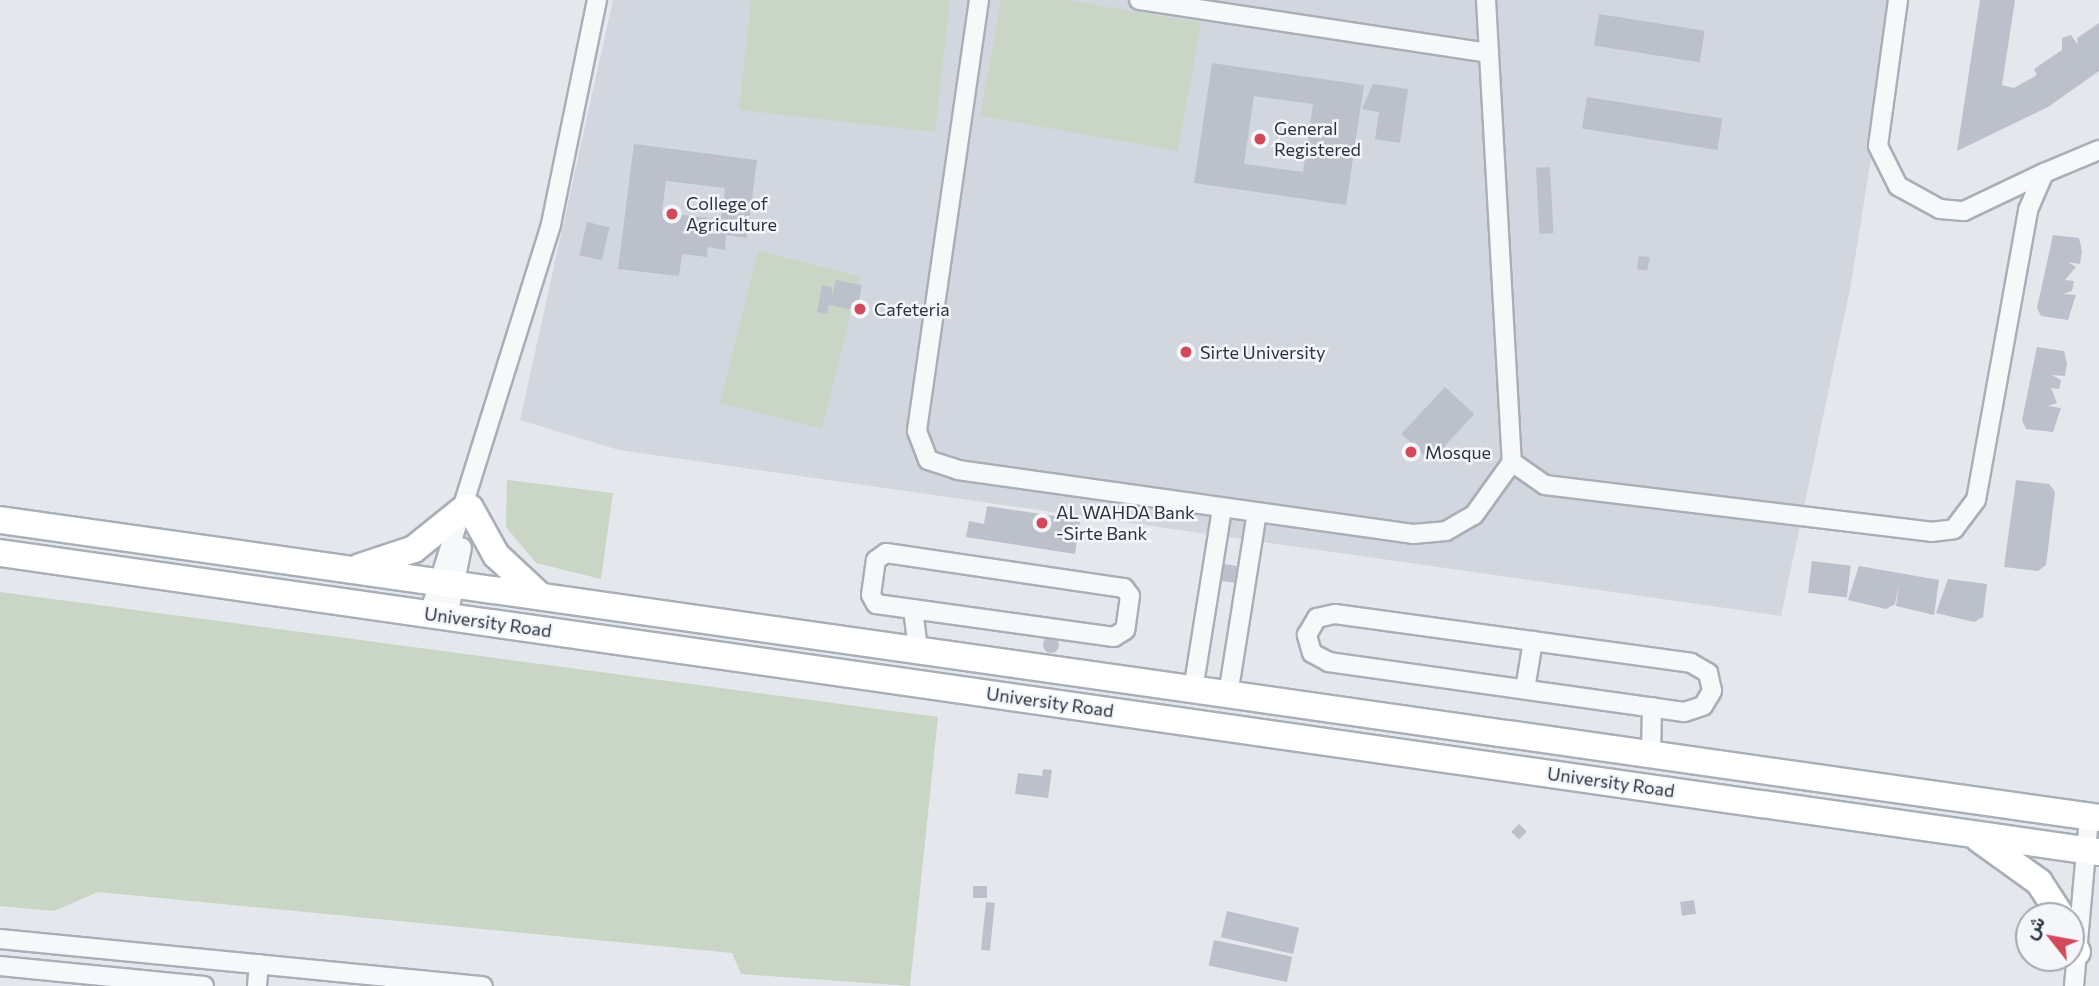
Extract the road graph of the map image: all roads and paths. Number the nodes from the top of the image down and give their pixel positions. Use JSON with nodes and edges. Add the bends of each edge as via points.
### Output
{"nodes":[{"id":1,"x":597,"y":0,"type":"edge"},
{"id":2,"x":979,"y":0,"type":"edge"},
{"id":3,"x":1139,"y":0,"type":"edge"},
{"id":4,"x":1486,"y":0,"type":"edge"},
{"id":5,"x":1898,"y":0,"type":"edge"},
{"id":6,"x":1489,"y":53,"type":"junction"},
{"id":7,"x":2099,"y":150,"type":"edge"},
{"id":8,"x":2044,"y":173,"type":"junction"},
{"id":9,"x":1512,"y":462,"type":"junction"},
{"id":10,"x":470,"y":500,"type":"junction"},
{"id":11,"x":1222,"y":508,"type":"junction"},
{"id":12,"x":1257,"y":512,"type":"junction"},
{"id":13,"x":0,"y":520,"type":"edge"},
{"id":14,"x":0,"y":553,"type":"edge"},
{"id":15,"x":350,"y":570,"type":"junction"},
{"id":16,"x":448,"y":583,"type":"junction"},
{"id":17,"x":540,"y":596,"type":"junction"},
{"id":18,"x":913,"y":609,"type":"junction"},
{"id":19,"x":439,"y":615,"type":"junction"},
{"id":20,"x":1533,"y":641,"type":"junction"},
{"id":21,"x":918,"y":649,"type":"junction"},
{"id":22,"x":1193,"y":690,"type":"junction"},
{"id":23,"x":1525,"y":690,"type":"junction"},
{"id":24,"x":1228,"y":695,"type":"junction"},
{"id":25,"x":1652,"y":707,"type":"junction"},
{"id":26,"x":1651,"y":755,"type":"junction"},
{"id":27,"x":2094,"y":818,"type":"edge"},
{"id":28,"x":1969,"y":833,"type":"junction"},
{"id":29,"x":2092,"y":851,"type":"edge"},
{"id":30,"x":2050,"y":902,"type":"edge"},
{"id":31,"x":2082,"y":902,"type":"edge"},
{"id":32,"x":0,"y":939,"type":"edge"},
{"id":33,"x":259,"y":964,"type":"junction"},
{"id":34,"x":0,"y":966,"type":"edge"},
{"id":35,"x":204,"y":986,"type":"edge"},
{"id":36,"x":257,"y":986,"type":"edge"},
{"id":37,"x":482,"y":986,"type":"edge"}],
"edges":[{"from":1,"to":10,"type":"street","via":[[555,212]]},
{"from":2,"to":11,"type":"street","via":[[919,447],[928,460],[958,470]]},
{"from":3,"to":6,"type":"street"},
{"from":4,"to":6,"type":"street"},
{"from":5,"to":8,"type":"street","via":[[1878,146],[1898,186],[1940,209],[1964,211]]},
{"from":6,"to":9,"type":"street"},
{"from":7,"to":8,"type":"street"},
{"from":8,"to":9,"type":"street","via":[[2018,247],[1981,474],[1964,522],[1931,532],[1545,485]]},
{"from":9,"to":12,"type":"street","via":[[1482,507],[1446,531],[1413,534]]},
{"from":10,"to":15,"type":"highway","via":[[414,549]]},
{"from":10,"to":16,"type":"street"},
{"from":10,"to":17,"type":"highway","via":[[496,555]]},
{"from":11,"to":12,"type":"street"},
{"from":11,"to":22,"type":"street"},
{"from":12,"to":24,"type":"street"},
{"from":13,"to":15,"type":"highway","name":"University Road"},
{"from":14,"to":19,"type":"highway","name":"University Road"},
{"from":15,"to":16,"type":"highway","name":"University Road"},
{"from":16,"to":17,"type":"highway","name":"University Road"},
{"from":16,"to":19,"type":"street"},
{"from":17,"to":21,"type":"highway","name":"University Road"},
{"from":18,"to":18,"type":"street","via":[[871,599],[880,555],[1124,588],[1130,596],[1125,629],[1114,638]]},
{"from":18,"to":21,"type":"street"},
{"from":19,"to":28,"type":"highway","name":"University Road"},
{"from":20,"to":23,"type":"street"},
{"from":20,"to":23,"type":"street","via":[[1335,614],[1317,618],[1307,635],[1312,653],[1329,662]]},
{"from":20,"to":25,"type":"street","via":[[1691,663],[1708,673],[1712,691],[1703,706]]},
{"from":21,"to":22,"type":"highway","name":"University Road"},
{"from":22,"to":24,"type":"highway","name":"University Road"},
{"from":23,"to":25,"type":"street"},
{"from":24,"to":26,"type":"highway","name":"University Road"},
{"from":25,"to":26,"type":"street"},
{"from":26,"to":27,"type":"highway","name":"University Road"},
{"from":27,"to":29,"type":"street"},
{"from":28,"to":29,"type":"highway","name":"University Road"},
{"from":28,"to":30,"type":"highway","via":[[2024,868]]},
{"from":29,"to":31,"type":"street"},
{"from":32,"to":33,"type":"street"},
{"from":33,"to":36,"type":"street"},
{"from":33,"to":37,"type":"street"},
{"from":34,"to":35,"type":"street"}]}
